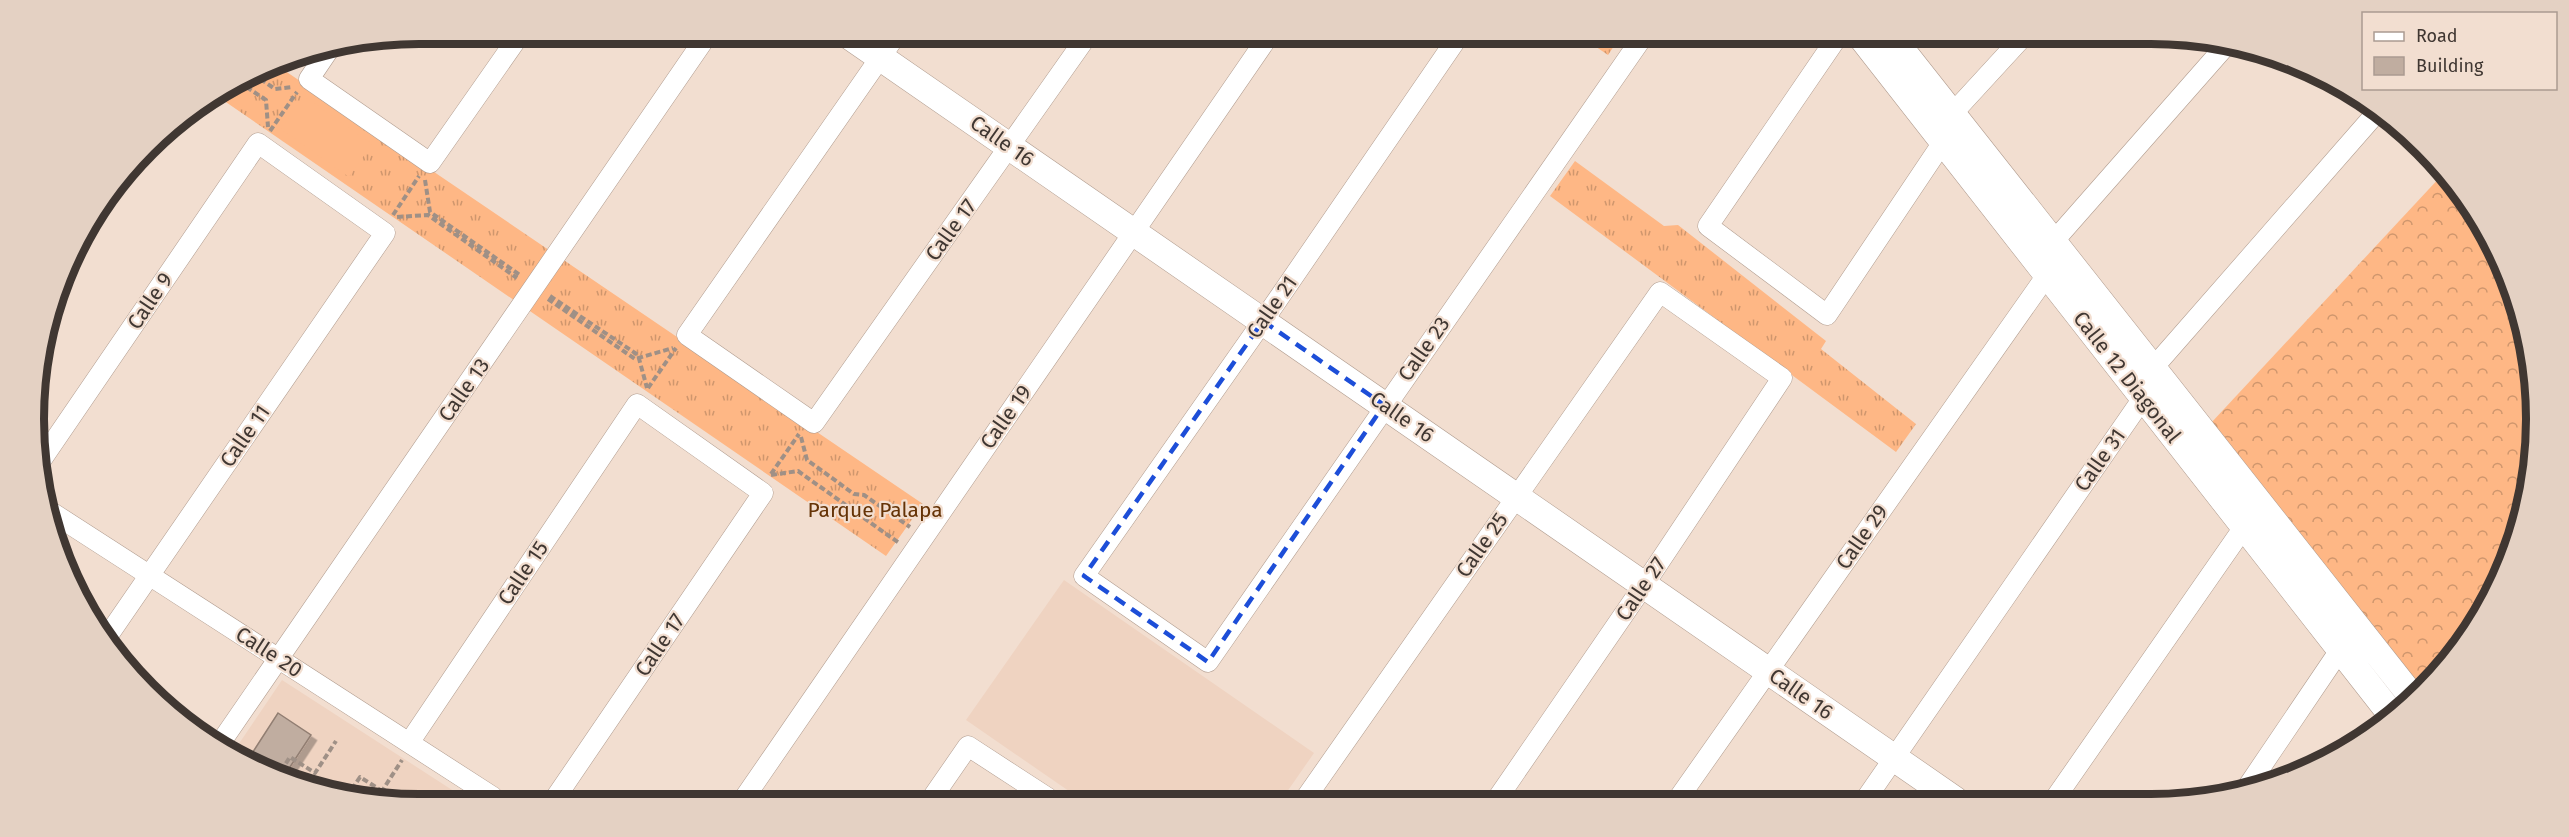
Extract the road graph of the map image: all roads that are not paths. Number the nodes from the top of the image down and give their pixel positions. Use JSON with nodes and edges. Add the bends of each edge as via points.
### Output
{"nodes":[{"id":1,"x":513,"y":44,"type":"edge"},
{"id":2,"x":701,"y":44,"type":"edge"},
{"id":3,"x":861,"y":44,"type":"edge"},
{"id":4,"x":889,"y":44,"type":"edge"},
{"id":5,"x":1081,"y":44,"type":"edge"},
{"id":6,"x":1262,"y":44,"type":"edge"},
{"id":7,"x":1453,"y":44,"type":"edge"},
{"id":8,"x":1638,"y":44,"type":"edge"},
{"id":9,"x":1833,"y":44,"type":"edge"},
{"id":10,"x":1867,"y":44,"type":"edge"},
{"id":11,"x":1897,"y":44,"type":"edge"},
{"id":12,"x":2016,"y":44,"type":"edge"},
{"id":13,"x":2221,"y":51,"type":"edge"},
{"id":14,"x":325,"y":55,"type":"edge"},
{"id":15,"x":880,"y":57,"type":"junction"},
{"id":16,"x":1952,"y":114,"type":"junction"},
{"id":17,"x":2373,"y":117,"type":"edge"},
{"id":18,"x":1943,"y":142,"type":"junction"},
{"id":19,"x":1010,"y":147,"type":"junction"},
{"id":20,"x":388,"y":225,"type":"joint"},
{"id":21,"x":1133,"y":232,"type":"junction"},
{"id":22,"x":2053,"y":243,"type":"junction"},
{"id":23,"x":2047,"y":275,"type":"junction"},
{"id":24,"x":1660,"y":292,"type":"joint"},
{"id":25,"x":1263,"y":321,"type":"junction"},
{"id":26,"x":2153,"y":368,"type":"junction"},
{"id":27,"x":2143,"y":398,"type":"junction"},
{"id":28,"x":1384,"y":405,"type":"junction"},
{"id":29,"x":45,"y":454,"type":"edge"},
{"id":30,"x":767,"y":484,"type":"joint"},
{"id":31,"x":1516,"y":497,"type":"junction"},
{"id":32,"x":56,"y":515,"type":"edge"},
{"id":33,"x":2244,"y":527,"type":"junction"},
{"id":34,"x":149,"y":575,"type":"junction"},
{"id":35,"x":1644,"y":585,"type":"junction"},
{"id":36,"x":110,"y":632,"type":"edge"},
{"id":37,"x":2340,"y":650,"type":"junction"},
{"id":38,"x":278,"y":658,"type":"junction"},
{"id":39,"x":1208,"y":662,"type":"joint"},
{"id":40,"x":1768,"y":671,"type":"junction"},
{"id":41,"x":2407,"y":692,"type":"edge"},
{"id":42,"x":2387,"y":709,"type":"edge"},
{"id":43,"x":224,"y":738,"type":"edge"},
{"id":44,"x":407,"y":750,"type":"junction"},
{"id":45,"x":1894,"y":758,"type":"junction"},
{"id":46,"x":2252,"y":780,"type":"edge"},
{"id":47,"x":488,"y":794,"type":"edge"},
{"id":48,"x":558,"y":794,"type":"edge"},
{"id":49,"x":747,"y":794,"type":"edge"},
{"id":50,"x":935,"y":794,"type":"edge"},
{"id":51,"x":1042,"y":794,"type":"edge"},
{"id":52,"x":1308,"y":794,"type":"edge"},
{"id":53,"x":1500,"y":794,"type":"edge"},
{"id":54,"x":1682,"y":794,"type":"edge"},
{"id":55,"x":1868,"y":794,"type":"edge"},
{"id":56,"x":1946,"y":794,"type":"edge"},
{"id":57,"x":2058,"y":794,"type":"edge"}],
"edges":[{"from":1,"to":14,"type":"street","via":[[427,166],[305,83]]},
{"from":2,"to":38,"type":"street","name":"Calle 13"},
{"from":3,"to":15,"type":"street","name":"Calle 16"},
{"from":4,"to":15,"type":"street"},
{"from":5,"to":19,"type":"street","name":"Calle 17"},
{"from":6,"to":21,"type":"street","name":"Calle 19"},
{"from":7,"to":25,"type":"street","name":"Calle 21"},
{"from":8,"to":28,"type":"street","name":"Calle 23"},
{"from":9,"to":18,"type":"street","via":[[1708,226],[1827,315]]},
{"from":10,"to":18,"type":"street","name":"Calle 12 Diagonal"},
{"from":11,"to":16,"type":"street","name":"Calle 12 Diagonal"},
{"from":12,"to":16,"type":"street"},
{"from":13,"to":22,"type":"street"},
{"from":15,"to":19,"type":"street","name":"Calle 16"},
{"from":15,"to":19,"type":"street","name":"Calle 17","via":[[682,341],[807,428]]},
{"from":16,"to":22,"type":"street","name":"Calle 12 Diagonal"},
{"from":17,"to":26,"type":"street","name":"Calle 31"},
{"from":18,"to":23,"type":"street","name":"Calle 12 Diagonal"},
{"from":19,"to":21,"type":"street","name":"Calle 16"},
{"from":20,"to":29,"type":"street","name":"Calle 9","via":[[263,138]]},
{"from":20,"to":34,"type":"street","name":"Calle 11"},
{"from":21,"to":25,"type":"street","name":"Calle 16"},
{"from":21,"to":49,"type":"street","name":"Calle 19"},
{"from":22,"to":26,"type":"street","name":"Calle 12 Diagonal"},
{"from":23,"to":27,"type":"street","name":"Calle 12 Diagonal"},
{"from":23,"to":40,"type":"street","name":"Calle 29"},
{"from":24,"to":31,"type":"street","name":"Calle 25"},
{"from":24,"to":35,"type":"street","name":"Calle 27","via":[[1782,378]]},
{"from":25,"to":28,"type":"street","name":"Calle 16"},
{"from":25,"to":39,"type":"street","name":"Calle 21","via":[[1084,576]]},
{"from":26,"to":27,"type":"street","name":"Calle 31"},
{"from":26,"to":41,"type":"street","name":"Calle 12 Diagonal"},
{"from":27,"to":33,"type":"street","name":"Calle 12 Diagonal"},
{"from":27,"to":45,"type":"street","name":"Calle 31"},
{"from":28,"to":31,"type":"street","name":"Calle 16"},
{"from":28,"to":39,"type":"street","name":"Calle 23"},
{"from":30,"to":44,"type":"street","name":"Calle 15","via":[[642,397]]},
{"from":30,"to":48,"type":"street","name":"Calle 17"},
{"from":31,"to":35,"type":"street","name":"Calle 16"},
{"from":31,"to":52,"type":"street","name":"Calle 25"},
{"from":32,"to":34,"type":"street","name":"Calle 20"},
{"from":33,"to":37,"type":"street","name":"Calle 12 Diagonal"},
{"from":33,"to":57,"type":"street"},
{"from":34,"to":36,"type":"street","name":"Calle 11"},
{"from":34,"to":38,"type":"street","name":"Calle 20"},
{"from":35,"to":40,"type":"street","name":"Calle 16"},
{"from":35,"to":53,"type":"street","name":"Calle 27"},
{"from":37,"to":42,"type":"street","name":"Calle 12 Diagonal"},
{"from":37,"to":46,"type":"street"},
{"from":38,"to":43,"type":"street","name":"Calle 13"},
{"from":38,"to":44,"type":"street","name":"Calle 20"},
{"from":40,"to":45,"type":"street","name":"Calle 16"},
{"from":40,"to":54,"type":"street","name":"Calle 29"},
{"from":44,"to":47,"type":"street","name":"Calle 20"},
{"from":45,"to":55,"type":"street","name":"Calle 31"},
{"from":45,"to":56,"type":"street","name":"Calle 16"},
{"from":50,"to":51,"type":"street","via":[[968,746]]}]}
